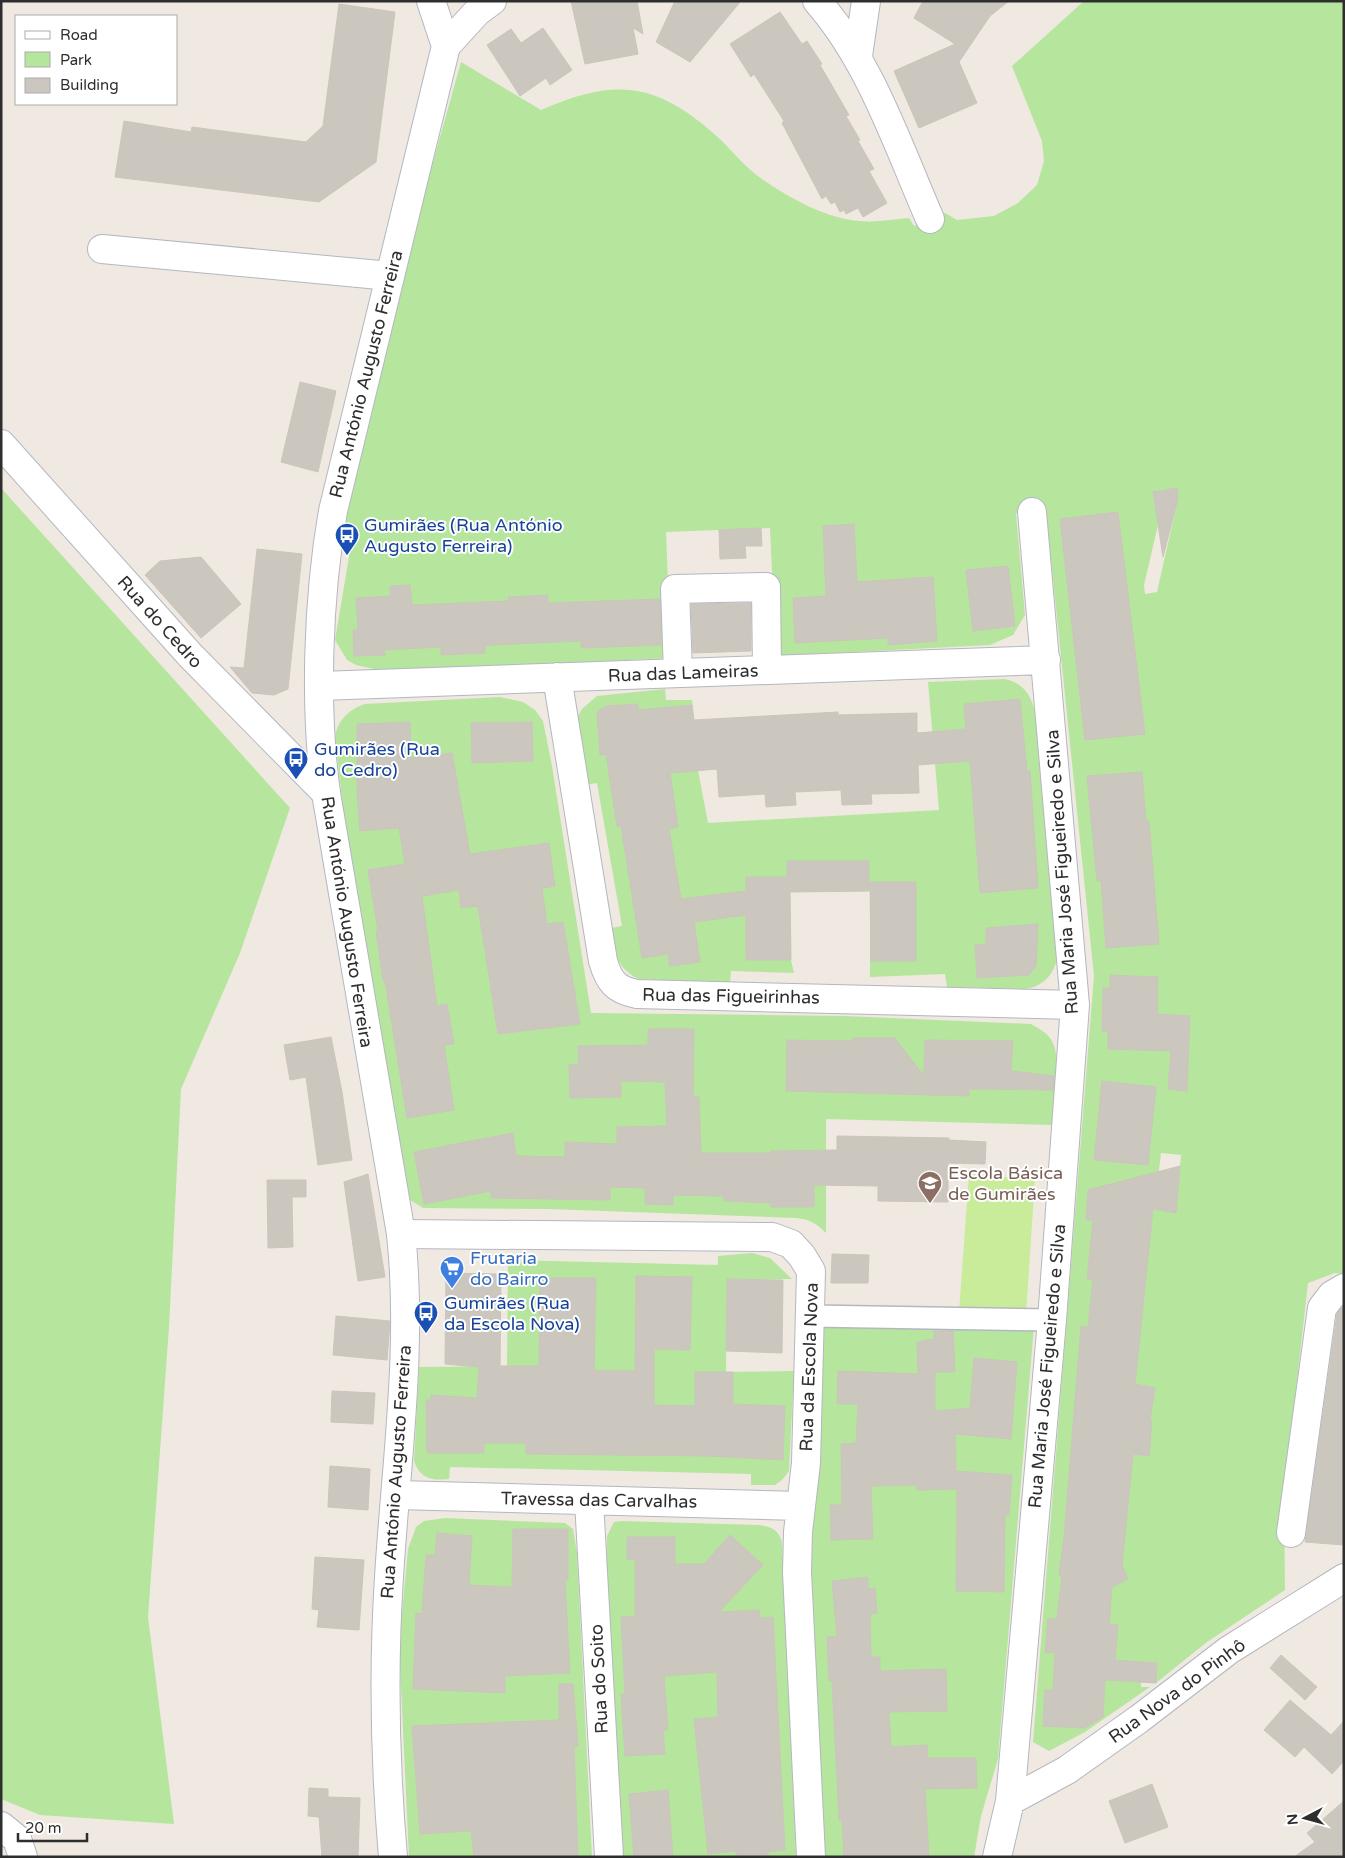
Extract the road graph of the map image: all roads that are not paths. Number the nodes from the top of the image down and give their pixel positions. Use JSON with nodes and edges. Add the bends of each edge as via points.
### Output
{"nodes":[{"id":1,"x":431,"y":1,"type":"edge"},
{"id":2,"x":492,"y":1,"type":"edge"},
{"id":3,"x":817,"y":1,"type":"edge"},
{"id":4,"x":866,"y":1,"type":"edge"},
{"id":5,"x":446,"y":46,"type":"junction"},
{"id":6,"x":858,"y":56,"type":"junction"},
{"id":7,"x":930,"y":219,"type":"dead end"},
{"id":8,"x":102,"y":249,"type":"dead end"},
{"id":9,"x":390,"y":276,"type":"junction"},
{"id":10,"x":1,"y":444,"type":"edge"},
{"id":11,"x":1032,"y":512,"type":"dead end"},
{"id":12,"x":1046,"y":660,"type":"junction"},
{"id":13,"x":767,"y":670,"type":"junction"},
{"id":14,"x":678,"y":673,"type":"junction"},
{"id":15,"x":557,"y":677,"type":"junction"},
{"id":16,"x":320,"y":686,"type":"junction"},
{"id":17,"x":326,"y":793,"type":"junction"},
{"id":18,"x":1075,"y":1006,"type":"junction"},
{"id":19,"x":401,"y":1234,"type":"junction"},
{"id":20,"x":1344,"y":1288,"type":"edge"},
{"id":21,"x":812,"y":1316,"type":"junction"},
{"id":22,"x":1052,"y":1320,"type":"junction"},
{"id":23,"x":397,"y":1495,"type":"junction"},
{"id":24,"x":589,"y":1501,"type":"junction"},
{"id":25,"x":801,"y":1506,"type":"junction"},
{"id":26,"x":1291,"y":1533,"type":"dead end"},
{"id":27,"x":1344,"y":1578,"type":"edge"},
{"id":28,"x":1010,"y":1801,"type":"junction"},
{"id":29,"x":1,"y":1826,"type":"edge"},
{"id":30,"x":23,"y":1857,"type":"edge"},
{"id":31,"x":393,"y":1857,"type":"edge"},
{"id":32,"x":609,"y":1857,"type":"edge"},
{"id":33,"x":811,"y":1857,"type":"edge"},
{"id":34,"x":997,"y":1857,"type":"edge"}],
"edges":[{"from":1,"to":5,"type":"street"},
{"from":2,"to":5,"type":"street","via":[[477,12]]},
{"from":3,"to":6,"type":"street"},
{"from":4,"to":6,"type":"street"},
{"from":5,"to":9,"type":"street","name":"Rua António Augusto Ferreira"},
{"from":6,"to":7,"type":"street"},
{"from":8,"to":9,"type":"street"},
{"from":9,"to":16,"type":"street","name":"Rua António Augusto Ferreira","via":[[330,531]]},
{"from":10,"to":17,"type":"street","name":"Rua do Cedro","via":[[190,655]]},
{"from":11,"to":12,"type":"street","name":"Rua Maria José Figueiredo e Silva"},
{"from":12,"to":13,"type":"street","name":"Rua das Lameiras"},
{"from":12,"to":18,"type":"street","name":"Rua Maria José Figueiredo e Silva"},
{"from":13,"to":14,"type":"street","name":"Rua das Lameiras"},
{"from":13,"to":14,"type":"street","via":[[766,587],[676,589]]},
{"from":14,"to":15,"type":"street","name":"Rua das Lameiras"},
{"from":15,"to":16,"type":"street","name":"Rua das Lameiras"},
{"from":15,"to":18,"type":"street","name":"Rua das Figueirinhas","via":[[603,961],[614,986],[637,994]]},
{"from":16,"to":17,"type":"street","name":"Rua António Augusto Ferreira","via":[[320,740]]},
{"from":17,"to":19,"type":"street","name":"Rua António Augusto Ferreira"},
{"from":18,"to":22,"type":"street","name":"Rua Maria José Figueiredo e Silva"},
{"from":19,"to":21,"type":"street","name":"Rua da Escola Nova","via":[[772,1237],[791,1244],[811,1272]]},
{"from":19,"to":23,"type":"street","name":"Rua António Augusto Ferreira","via":[[406,1300]]},
{"from":20,"to":26,"type":"street","via":[[1332,1295],[1322,1308]]},
{"from":21,"to":22,"type":"street"},
{"from":21,"to":25,"type":"street","name":"Rua da Escola Nova"},
{"from":22,"to":28,"type":"street","name":"Rua Maria José Figueiredo e Silva"},
{"from":23,"to":24,"type":"street","name":"Travessa das Carvalhas"},
{"from":23,"to":31,"type":"street","name":"Rua António Augusto Ferreira","via":[[385,1666]]},
{"from":24,"to":25,"type":"street","name":"Travessa das Carvalhas"},
{"from":24,"to":32,"type":"street","name":"Rua do Soito"},
{"from":25,"to":33,"type":"street","name":"Rua da Escola Nova","via":[[797,1572]]},
{"from":27,"to":28,"type":"street","name":"Rua Nova do Pinhô","via":[[1230,1650],[1067,1770]]},
{"from":28,"to":34,"type":"street","name":"Rua Maria José Figueiredo e Silva"},
{"from":29,"to":30,"type":"street","via":[[17,1839]]}]}
